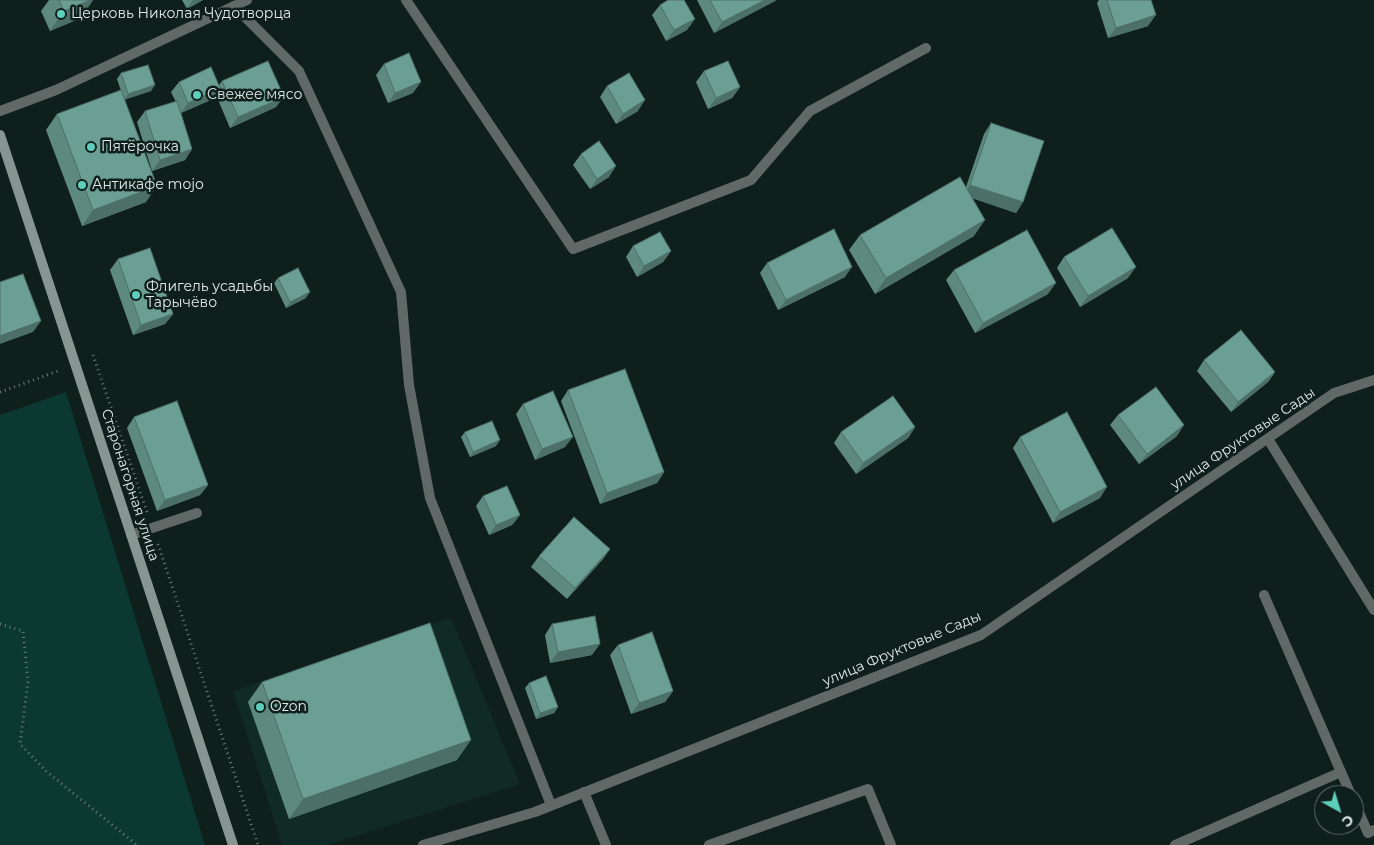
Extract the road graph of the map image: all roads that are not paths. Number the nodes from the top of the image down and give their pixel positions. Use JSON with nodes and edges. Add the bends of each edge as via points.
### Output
{"nodes":[{"id":1,"x":247,"y":0,"type":"edge"},
{"id":2,"x":406,"y":0,"type":"edge"},
{"id":3,"x":234,"y":6,"type":"junction"},
{"id":4,"x":926,"y":48,"type":"dead end"},
{"id":5,"x":0,"y":112,"type":"edge"},
{"id":6,"x":0,"y":135,"type":"edge"},
{"id":7,"x":1374,"y":380,"type":"edge"},
{"id":8,"x":1268,"y":439,"type":"junction"},
{"id":9,"x":197,"y":514,"type":"dead end"},
{"id":10,"x":132,"y":535,"type":"junction"},
{"id":11,"x":1264,"y":595,"type":"dead end"},
{"id":12,"x":1374,"y":610,"type":"edge"},
{"id":13,"x":1341,"y":772,"type":"junction"},
{"id":14,"x":1347,"y":785,"type":"edge"},
{"id":15,"x":584,"y":792,"type":"junction"},
{"id":16,"x":551,"y":805,"type":"junction"},
{"id":17,"x":1364,"y":824,"type":"edge"},
{"id":18,"x":1374,"y":830,"type":"edge"},
{"id":19,"x":233,"y":845,"type":"edge"},
{"id":20,"x":423,"y":845,"type":"edge"},
{"id":21,"x":606,"y":845,"type":"edge"},
{"id":22,"x":709,"y":845,"type":"edge"},
{"id":23,"x":891,"y":845,"type":"edge"},
{"id":24,"x":1175,"y":845,"type":"edge"}],
"edges":[{"from":1,"to":3,"type":"street"},
{"from":2,"to":4,"type":"street","via":[[573,249],[751,180],[810,112]]},
{"from":3,"to":5,"type":"street","via":[[56,90]]},
{"from":3,"to":16,"type":"street","via":[[299,71],[401,292],[409,385],[430,498]]},
{"from":6,"to":10,"type":"main road","name":"Старонагорная улица"},
{"from":7,"to":8,"type":"street","name":"улица Фруктовые Сады","via":[[1334,393]]},
{"from":8,"to":12,"type":"street"},
{"from":8,"to":15,"type":"street","name":"улица Фруктовые Сады","via":[[981,635]]},
{"from":9,"to":10,"type":"street"},
{"from":10,"to":19,"type":"main road","name":"Старонагорная улица"},
{"from":11,"to":13,"type":"street"},
{"from":13,"to":14,"type":"street"},
{"from":13,"to":24,"type":"street"},
{"from":15,"to":16,"type":"street","name":"улица Фруктовые Сады"},
{"from":15,"to":21,"type":"street"},
{"from":16,"to":20,"type":"street","name":"улица Фруктовые Сады"},
{"from":17,"to":18,"type":"street","via":[[1368,833]]},
{"from":22,"to":23,"type":"street","via":[[868,789]]}]}
